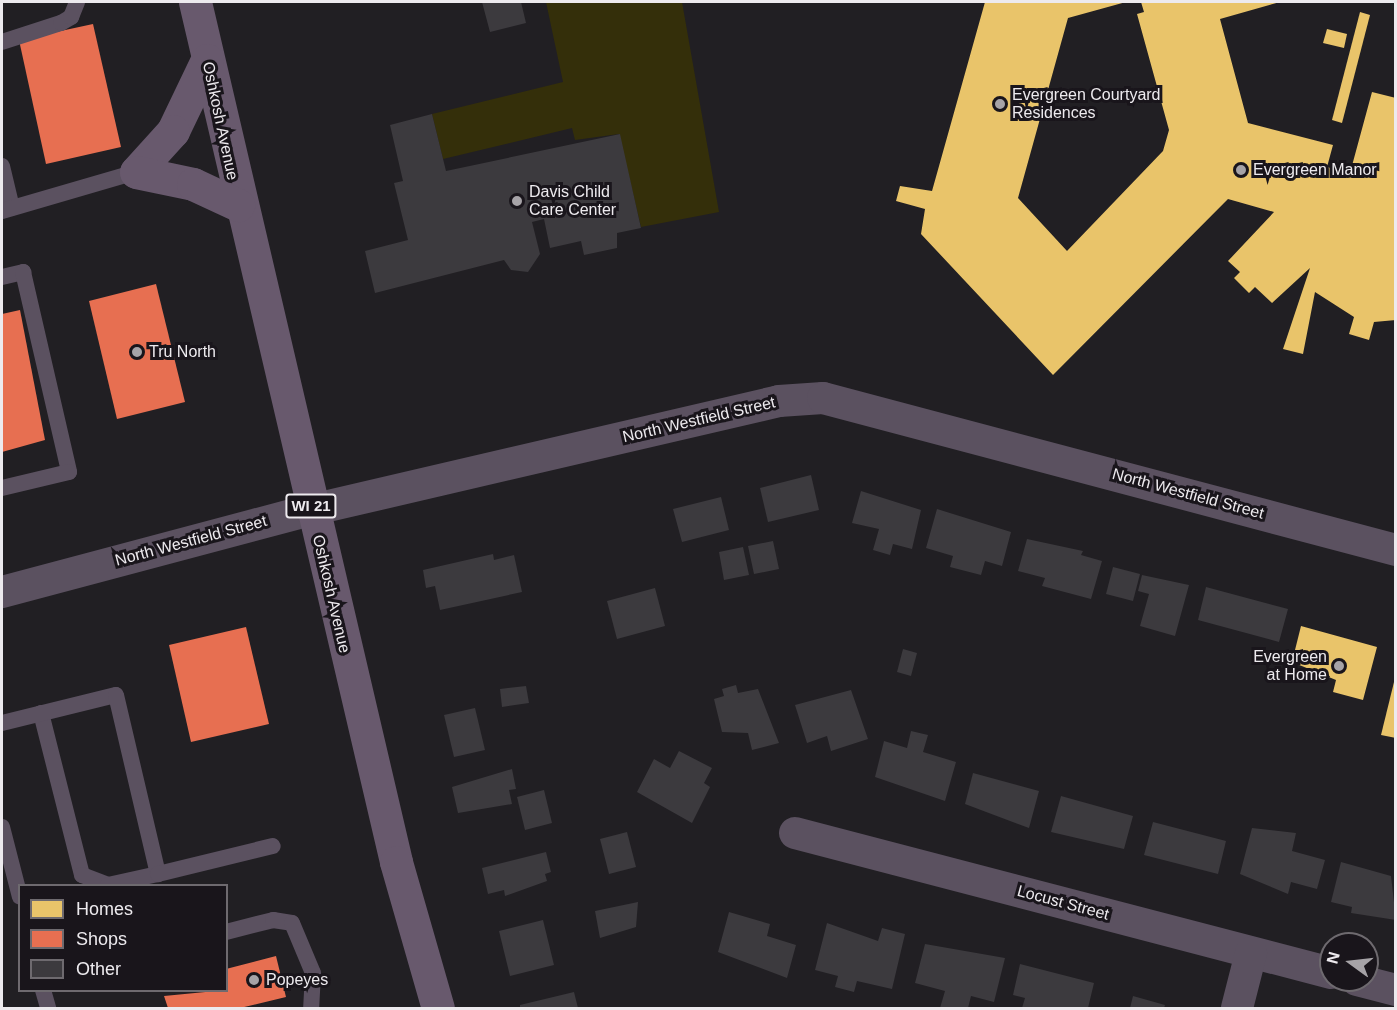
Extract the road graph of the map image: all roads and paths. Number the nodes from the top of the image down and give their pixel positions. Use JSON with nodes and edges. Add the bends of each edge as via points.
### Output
{"nodes":[{"id":1,"x":76,"y":2,"type":"edge"},
{"id":2,"x":195,"y":2,"type":"edge"},
{"id":3,"x":2,"y":42,"type":"edge"},
{"id":4,"x":207,"y":60,"type":"junction"},
{"id":5,"x":2,"y":166,"type":"edge"},
{"id":6,"x":136,"y":172,"type":"junction"},
{"id":7,"x":238,"y":205,"type":"junction"},
{"id":8,"x":7,"y":210,"type":"edge"},
{"id":9,"x":2,"y":277,"type":"edge"},
{"id":10,"x":2,"y":488,"type":"edge"},
{"id":11,"x":311,"y":510,"type":"junction"},
{"id":12,"x":1395,"y":550,"type":"edge"},
{"id":13,"x":2,"y":592,"type":"edge"},
{"id":14,"x":41,"y":713,"type":"junction"},
{"id":15,"x":2,"y":723,"type":"edge"},
{"id":16,"x":2,"y":826,"type":"edge"},
{"id":17,"x":795,"y":833,"type":"dead end"},
{"id":18,"x":273,"y":846,"type":"dead end"},
{"id":19,"x":158,"y":874,"type":"junction"},
{"id":20,"x":105,"y":884,"type":"edge"},
{"id":21,"x":113,"y":884,"type":"edge"},
{"id":22,"x":18,"y":889,"type":"edge"},
{"id":23,"x":228,"y":931,"type":"edge"},
{"id":24,"x":1251,"y":953,"type":"junction"},
{"id":25,"x":1319,"y":970,"type":"edge"},
{"id":26,"x":1379,"y":986,"type":"edge"},
{"id":27,"x":1395,"y":990,"type":"edge"},
{"id":28,"x":44,"y":992,"type":"edge"},
{"id":29,"x":48,"y":1008,"type":"edge"},
{"id":30,"x":311,"y":1008,"type":"edge"},
{"id":31,"x":438,"y":1008,"type":"edge"},
{"id":32,"x":1237,"y":1008,"type":"edge"}],
"edges":[{"from":1,"to":3,"type":"lane","via":[[71,17],[61,23]]},
{"from":2,"to":4,"type":"main road","name":"Oshkosh Avenue","number":"WI 21"},
{"from":4,"to":6,"type":"main road","via":[[173,131]]},
{"from":4,"to":7,"type":"main road","name":"Oshkosh Avenue","number":"WI 21"},
{"from":5,"to":8,"type":"lane"},
{"from":6,"to":7,"type":"main road","via":[[194,184]]},
{"from":6,"to":8,"type":"lane"},
{"from":7,"to":11,"type":"main road","name":"Oshkosh Avenue","number":"WI 21"},
{"from":9,"to":10,"type":"lane","via":[[23,272],[69,472]]},
{"from":11,"to":12,"type":"street","name":"North Westfield Street","via":[[779,401],[823,398]]},
{"from":11,"to":13,"type":"street","name":"North Westfield Street"},
{"from":11,"to":31,"type":"main road","name":"Oshkosh Avenue","number":"WI 21","via":[[396,862]]},
{"from":14,"to":15,"type":"lane"},
{"from":14,"to":19,"type":"lane","via":[[116,695]]},
{"from":14,"to":20,"type":"lane","via":[[82,876]]},
{"from":16,"to":22,"type":"lane"},
{"from":17,"to":24,"type":"street","name":"Locust Street"},
{"from":18,"to":19,"type":"lane"},
{"from":19,"to":21,"type":"lane"},
{"from":23,"to":30,"type":"lane","via":[[273,920],[292,923],[313,973]]},
{"from":24,"to":25,"type":"street","name":"Locust Street"},
{"from":24,"to":32,"type":"street"},
{"from":26,"to":27,"type":"street"},
{"from":28,"to":29,"type":"lane"}]}
